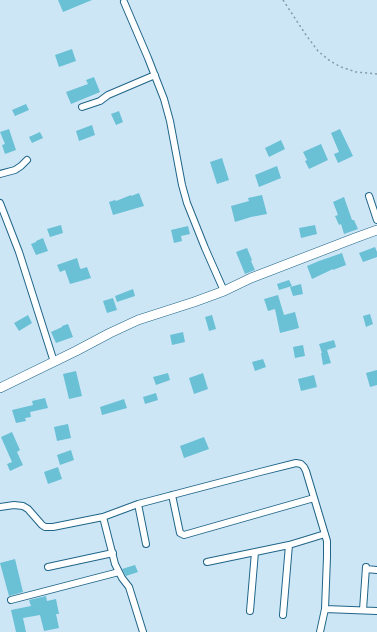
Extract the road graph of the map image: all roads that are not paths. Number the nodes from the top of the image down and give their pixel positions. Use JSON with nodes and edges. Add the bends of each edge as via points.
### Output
{"nodes":[{"id":1,"x":124,"y":2,"type":"dead end"},
{"id":2,"x":155,"y":75,"type":"junction"},
{"id":3,"x":82,"y":107,"type":"dead end"},
{"id":4,"x":27,"y":160,"type":"dead end"},
{"id":5,"x":0,"y":174,"type":"edge"},
{"id":6,"x":369,"y":196,"type":"dead end"},
{"id":7,"x":0,"y":203,"type":"edge"},
{"id":8,"x":377,"y":220,"type":"edge"},
{"id":9,"x":377,"y":230,"type":"edge"},
{"id":10,"x":224,"y":291,"type":"junction"},
{"id":11,"x":54,"y":362,"type":"junction"},
{"id":12,"x":0,"y":388,"type":"edge"},
{"id":13,"x":172,"y":495,"type":"junction"},
{"id":14,"x":314,"y":498,"type":"junction"},
{"id":15,"x":138,"y":504,"type":"junction"},
{"id":16,"x":0,"y":507,"type":"edge"},
{"id":17,"x":103,"y":516,"type":"junction"},
{"id":18,"x":325,"y":534,"type":"junction"},
{"id":19,"x":146,"y":544,"type":"dead end"},
{"id":20,"x":289,"y":545,"type":"junction"},
{"id":21,"x":255,"y":552,"type":"junction"},
{"id":22,"x":113,"y":553,"type":"junction"},
{"id":23,"x":207,"y":562,"type":"dead end"},
{"id":24,"x":48,"y":567,"type":"dead end"},
{"id":25,"x":377,"y":570,"type":"edge"},
{"id":26,"x":119,"y":572,"type":"junction"},
{"id":27,"x":11,"y":600,"type":"dead end"},
{"id":28,"x":324,"y":609,"type":"junction"},
{"id":29,"x":363,"y":610,"type":"junction"},
{"id":30,"x":250,"y":611,"type":"dead end"},
{"id":31,"x":377,"y":611,"type":"edge"},
{"id":32,"x":283,"y":615,"type":"dead end"},
{"id":33,"x":143,"y":632,"type":"edge"},
{"id":34,"x":320,"y":632,"type":"edge"}],
"edges":[{"from":1,"to":2,"type":"street"},
{"from":2,"to":3,"type":"street"},
{"from":2,"to":10,"type":"street","via":[[170,121],[187,203]]},
{"from":4,"to":5,"type":"street","via":[[15,170]]},
{"from":6,"to":8,"type":"street"},
{"from":7,"to":11,"type":"street","via":[[19,252]]},
{"from":9,"to":10,"type":"street"},
{"from":10,"to":11,"type":"street","via":[[138,320]]},
{"from":11,"to":12,"type":"street"},
{"from":13,"to":14,"type":"street","via":[[296,463],[301,464],[306,470]]},
{"from":13,"to":14,"type":"street","via":[[180,533],[184,535]]},
{"from":13,"to":15,"type":"street"},
{"from":14,"to":18,"type":"street"},
{"from":15,"to":17,"type":"street"},
{"from":15,"to":19,"type":"street"},
{"from":16,"to":17,"type":"street","via":[[23,506],[42,525],[48,527]]},
{"from":17,"to":22,"type":"street"},
{"from":18,"to":20,"type":"street"},
{"from":18,"to":28,"type":"street","via":[[327,557]]},
{"from":20,"to":21,"type":"street"},
{"from":20,"to":32,"type":"street"},
{"from":21,"to":23,"type":"street"},
{"from":21,"to":30,"type":"street"},
{"from":22,"to":24,"type":"street"},
{"from":22,"to":26,"type":"street"},
{"from":25,"to":29,"type":"street","via":[[366,568]]},
{"from":26,"to":27,"type":"street"},
{"from":26,"to":33,"type":"street","via":[[129,587]]},
{"from":28,"to":29,"type":"street"},
{"from":28,"to":34,"type":"street"},
{"from":29,"to":31,"type":"street"}]}
